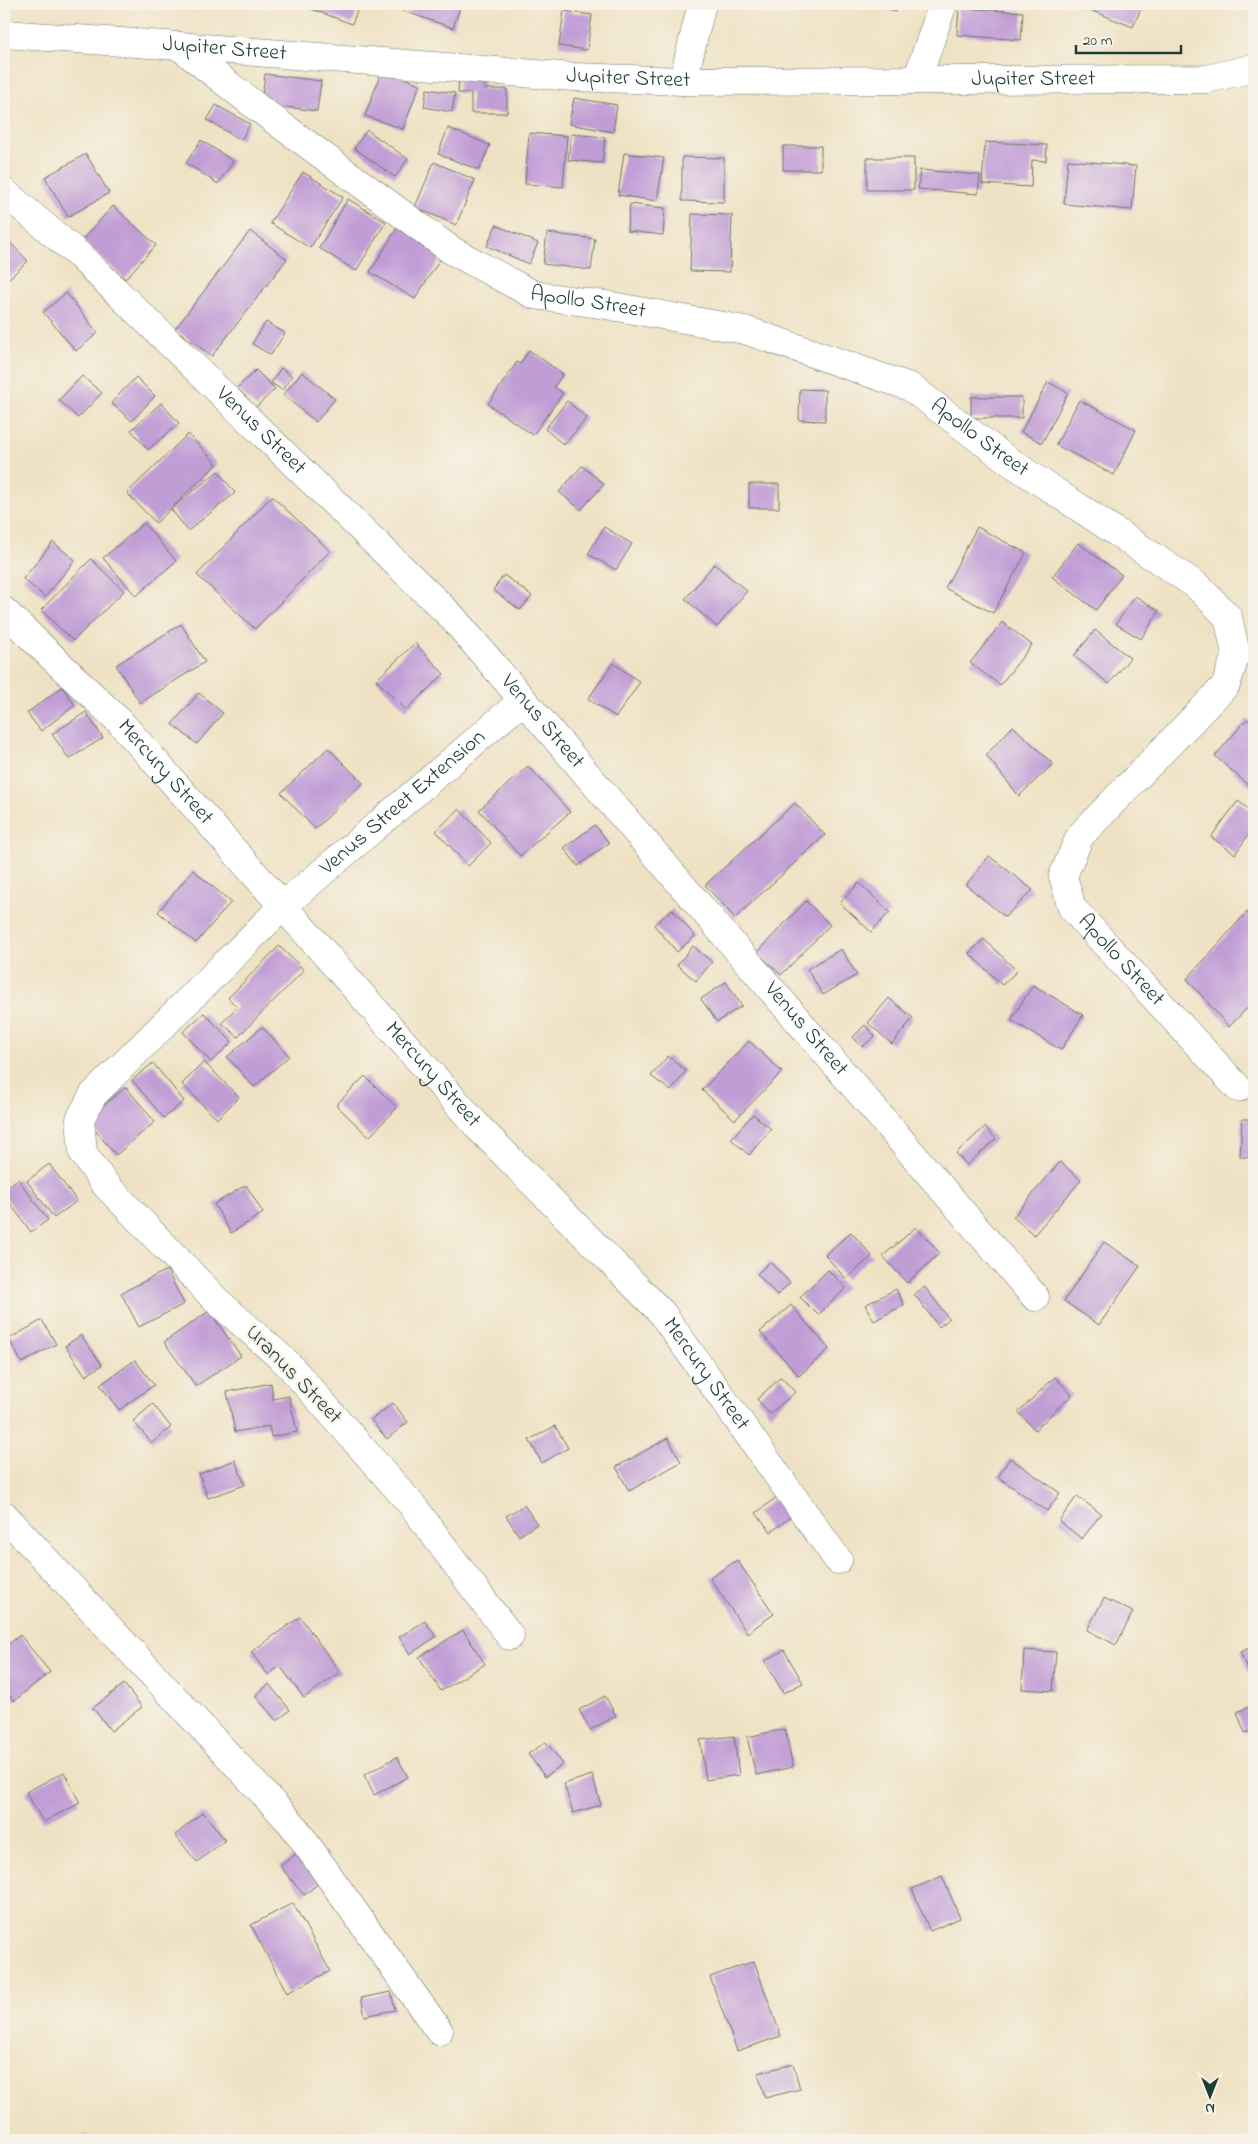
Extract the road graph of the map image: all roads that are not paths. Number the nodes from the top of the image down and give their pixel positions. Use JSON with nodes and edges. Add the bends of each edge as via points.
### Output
{"nodes":[{"id":1,"x":702,"y":4,"type":"edge"},
{"id":2,"x":944,"y":4,"type":"edge"},
{"id":3,"x":4,"y":34,"type":"edge"},
{"id":4,"x":179,"y":46,"type":"junction"},
{"id":5,"x":1254,"y":68,"type":"edge"},
{"id":6,"x":917,"y":80,"type":"junction"},
{"id":7,"x":683,"y":81,"type":"junction"},
{"id":8,"x":4,"y":192,"type":"edge"},
{"id":9,"x":4,"y":611,"type":"edge"},
{"id":10,"x":522,"y":701,"type":"junction"},
{"id":11,"x":283,"y":906,"type":"junction"},
{"id":12,"x":1238,"y":1088,"type":"dead end"},
{"id":13,"x":80,"y":1119,"type":"joint"},
{"id":14,"x":1035,"y":1297,"type":"dead end"},
{"id":15,"x":4,"y":1515,"type":"edge"},
{"id":16,"x":14,"y":1541,"type":"edge"},
{"id":17,"x":838,"y":1560,"type":"dead end"},
{"id":18,"x":510,"y":1636,"type":"dead end"},
{"id":19,"x":439,"y":2031,"type":"dead end"}],
"edges":[{"from":1,"to":7,"type":"street"},
{"from":2,"to":6,"type":"street"},
{"from":3,"to":4,"type":"street","name":"Jupiter Street"},
{"from":4,"to":7,"type":"street","name":"Jupiter Street","via":[[574,77]]},
{"from":4,"to":12,"type":"street","name":"Apollo Street","via":[[451,250],[534,295],[745,330],[910,387],[1009,461],[1196,585],[1228,617],[1236,654],[1226,685],[1080,836],[1063,876],[1072,908]]},
{"from":5,"to":6,"type":"street","name":"Jupiter Street","via":[[1207,79]]},
{"from":6,"to":7,"type":"street","name":"Jupiter Street"},
{"from":8,"to":10,"type":"street","name":"Venus Street","via":[[80,256],[452,617]]},
{"from":9,"to":11,"type":"street","name":"Mercury Street","via":[[121,723]]},
{"from":10,"to":11,"type":"street","name":"Venus Street Extension"},
{"from":10,"to":14,"type":"street","name":"Venus Street"},
{"from":11,"to":13,"type":"street","name":"Venus Street Extension","via":[[93,1095]]},
{"from":11,"to":17,"type":"street","name":"Mercury Street","via":[[480,1129],[662,1312]]},
{"from":13,"to":18,"type":"street","name":"Uranus Street","via":[[83,1153],[104,1184],[216,1300],[286,1363],[412,1505]]},
{"from":15,"to":16,"type":"street"},
{"from":16,"to":19,"type":"street","via":[[292,1824]]}]}
